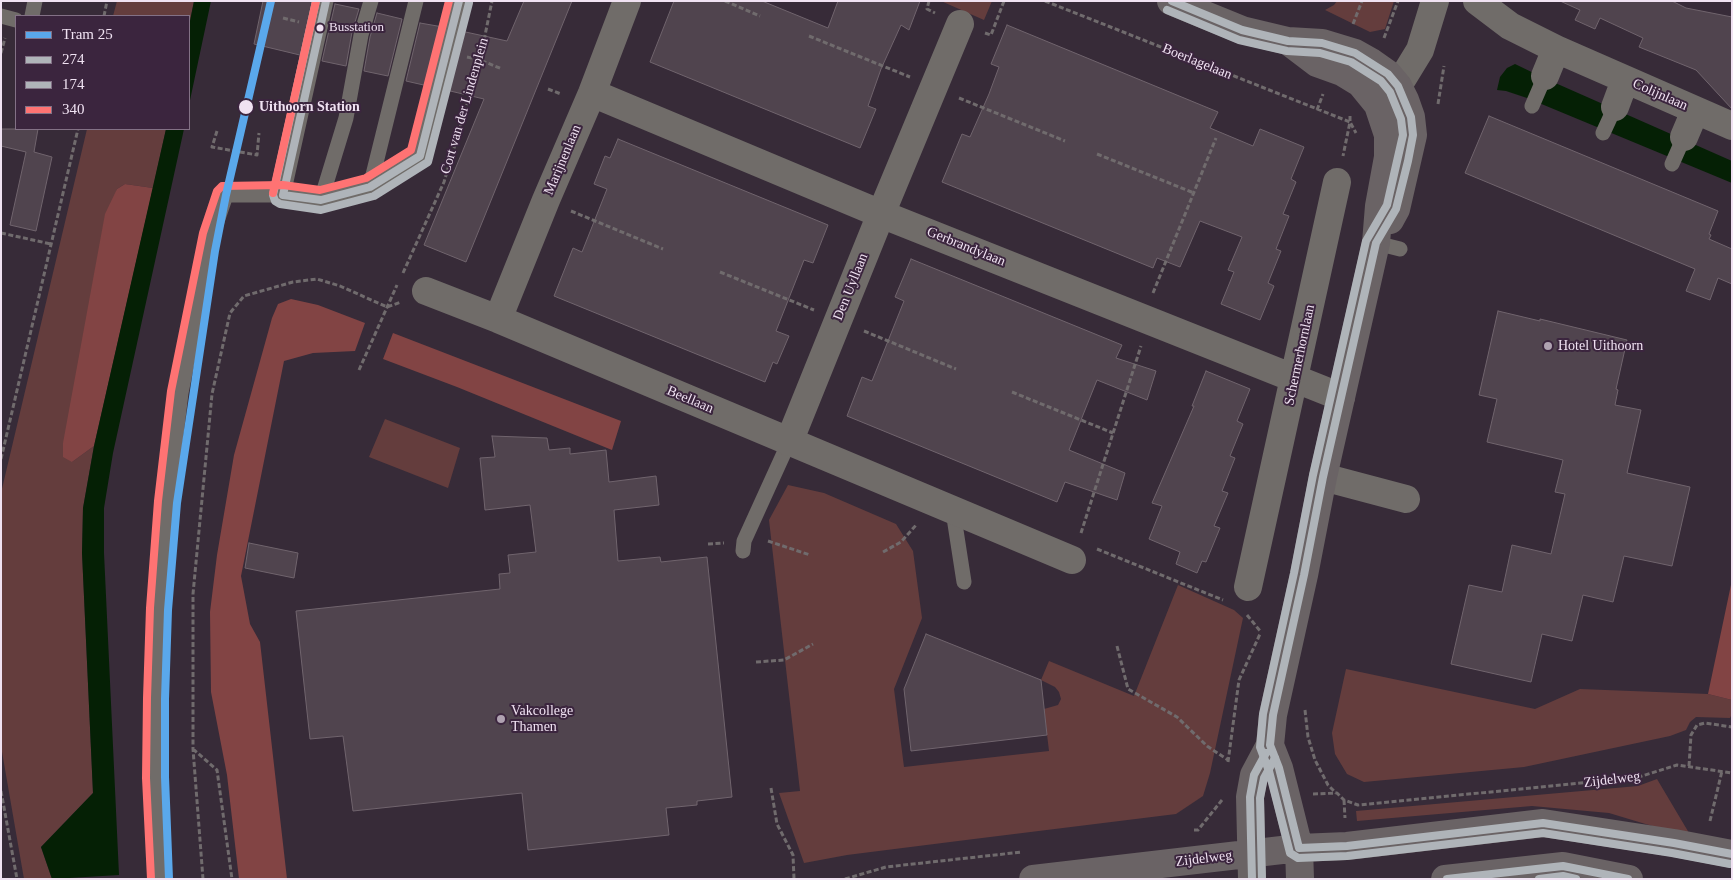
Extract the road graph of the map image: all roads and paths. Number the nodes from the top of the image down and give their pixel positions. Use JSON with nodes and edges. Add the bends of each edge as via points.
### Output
{"nodes":[{"id":1,"x":35,"y":1,"type":"edge"},
{"id":2,"x":107,"y":1,"type":"edge"},
{"id":3,"x":326,"y":1,"type":"edge"},
{"id":4,"x":370,"y":1,"type":"edge"},
{"id":5,"x":416,"y":1,"type":"edge"},
{"id":6,"x":459,"y":1,"type":"edge"},
{"id":7,"x":492,"y":1,"type":"edge"},
{"id":8,"x":628,"y":1,"type":"edge"},
{"id":9,"x":725,"y":1,"type":"edge"},
{"id":10,"x":1045,"y":1,"type":"edge"},
{"id":11,"x":1171,"y":1,"type":"edge"},
{"id":12,"x":1436,"y":1,"type":"edge"},
{"id":13,"x":1477,"y":1,"type":"edge"},
{"id":14,"x":32,"y":15,"type":"edge"},
{"id":15,"x":104,"y":15,"type":"edge"},
{"id":16,"x":1,"y":16,"type":"edge"},
{"id":17,"x":760,"y":16,"type":"dead end"},
{"id":18,"x":15,"y":20,"type":"edge"},
{"id":19,"x":960,"y":24,"type":"dead end"},
{"id":20,"x":809,"y":36,"type":"dead end"},
{"id":21,"x":1288,"y":41,"type":"junction"},
{"id":22,"x":1556,"y":49,"type":"junction"},
{"id":23,"x":1545,"y":76,"type":"joint"},
{"id":24,"x":1625,"y":80,"type":"junction"},
{"id":25,"x":1398,"y":86,"type":"junction"},
{"id":26,"x":934,"y":87,"type":"junction"},
{"id":27,"x":592,"y":93,"type":"junction"},
{"id":28,"x":1378,"y":105,"type":"junction"},
{"id":29,"x":1532,"y":106,"type":"dead end"},
{"id":30,"x":1614,"y":107,"type":"joint"},
{"id":31,"x":1695,"y":111,"type":"junction"},
{"id":32,"x":1732,"y":126,"type":"edge"},
{"id":33,"x":78,"y":130,"type":"edge"},
{"id":34,"x":218,"y":131,"type":"dead end"},
{"id":35,"x":259,"y":133,"type":"dead end"},
{"id":36,"x":1603,"y":133,"type":"dead end"},
{"id":37,"x":1684,"y":137,"type":"joint"},
{"id":38,"x":1216,"y":138,"type":"dead end"},
{"id":39,"x":1065,"y":141,"type":"dead end"},
{"id":40,"x":1097,"y":154,"type":"dead end"},
{"id":41,"x":1672,"y":164,"type":"dead end"},
{"id":42,"x":1337,"y":182,"type":"joint"},
{"id":43,"x":370,"y":187,"type":"junction"},
{"id":44,"x":1194,"y":193,"type":"junction"},
{"id":45,"x":283,"y":194,"type":"junction"},
{"id":46,"x":321,"y":200,"type":"junction"},
{"id":47,"x":546,"y":200,"type":"junction"},
{"id":48,"x":881,"y":214,"type":"junction"},
{"id":49,"x":1,"y":233,"type":"edge"},
{"id":50,"x":51,"y":244,"type":"junction"},
{"id":51,"x":1388,"y":246,"type":"junction"},
{"id":52,"x":663,"y":249,"type":"dead end"},
{"id":53,"x":426,"y":291,"type":"dead end"},
{"id":54,"x":387,"y":307,"type":"junction"},
{"id":55,"x":1146,"y":318,"type":"junction"},
{"id":56,"x":498,"y":319,"type":"junction"},
{"id":57,"x":360,"y":370,"type":"dead end"},
{"id":58,"x":1295,"y":379,"type":"junction"},
{"id":59,"x":1012,"y":392,"type":"dead end"},
{"id":60,"x":1342,"y":397,"type":"junction"},
{"id":61,"x":1113,"y":433,"type":"junction"},
{"id":62,"x":789,"y":442,"type":"junction"},
{"id":63,"x":2,"y":449,"type":"edge"},
{"id":64,"x":1,"y":458,"type":"edge"},
{"id":65,"x":1324,"y":477,"type":"junction"},
{"id":66,"x":1406,"y":499,"type":"dead end"},
{"id":67,"x":945,"y":507,"type":"junction"},
{"id":68,"x":747,"y":534,"type":"junction"},
{"id":69,"x":1082,"y":550,"type":"junction"},
{"id":70,"x":743,"y":551,"type":"dead end"},
{"id":71,"x":883,"y":552,"type":"dead end"},
{"id":72,"x":810,"y":555,"type":"dead end"},
{"id":73,"x":964,"y":582,"type":"dead end"},
{"id":74,"x":1241,"y":601,"type":"junction"},
{"id":75,"x":813,"y":644,"type":"dead end"},
{"id":76,"x":1116,"y":646,"type":"dead end"},
{"id":77,"x":756,"y":662,"type":"dead end"},
{"id":78,"x":1732,"y":727,"type":"edge"},
{"id":79,"x":1270,"y":745,"type":"junction"},
{"id":80,"x":192,"y":749,"type":"junction"},
{"id":81,"x":1228,"y":760,"type":"junction"},
{"id":82,"x":1689,"y":766,"type":"junction"},
{"id":83,"x":1227,"y":770,"type":"dead end"},
{"id":84,"x":1732,"y":773,"type":"edge"},
{"id":85,"x":771,"y":788,"type":"dead end"},
{"id":86,"x":1,"y":791,"type":"edge"},
{"id":87,"x":1285,"y":794,"type":"junction"},
{"id":88,"x":1299,"y":848,"type":"junction"},
{"id":89,"x":1732,"y":854,"type":"edge"},
{"id":90,"x":1251,"y":866,"type":"edge"},
{"id":91,"x":886,"y":867,"type":"dead end"},
{"id":92,"x":17,"y":879,"type":"edge"},
{"id":93,"x":161,"y":879,"type":"edge"},
{"id":94,"x":203,"y":879,"type":"edge"},
{"id":95,"x":232,"y":879,"type":"edge"},
{"id":96,"x":794,"y":879,"type":"edge"},
{"id":97,"x":845,"y":879,"type":"edge"},
{"id":98,"x":1033,"y":879,"type":"edge"},
{"id":99,"x":1300,"y":879,"type":"edge"},
{"id":100,"x":1445,"y":879,"type":"edge"},
{"id":101,"x":1629,"y":879,"type":"edge"}],
"edges":[{"from":1,"to":14,"type":"lane"},
{"from":2,"to":15,"type":"path"},
{"from":3,"to":45,"type":"lane"},
{"from":4,"to":46,"type":"lane","via":[[346,118]]},
{"from":5,"to":43,"type":"lane"},
{"from":6,"to":43,"type":"lane","via":[[420,156]]},
{"from":7,"to":54,"type":"path","name":"Cort van der Lindenplein","via":[[480,60],[444,182]]},
{"from":8,"to":27,"type":"street","name":"Marijnenlaan"},
{"from":9,"to":17,"type":"path"},
{"from":10,"to":42,"type":"path","name":"Boerlagelaan","via":[[1350,122]]},
{"from":11,"to":21,"type":"street","via":[[1242,30]]},
{"from":12,"to":25,"type":"street","via":[[1420,50]]},
{"from":13,"to":22,"type":"street","name":"Colijnlaan","via":[[1510,26]]},
{"from":16,"to":18,"type":"lane"},
{"from":19,"to":26,"type":"street","name":"Den Uyllaan"},
{"from":20,"to":26,"type":"path"},
{"from":21,"to":25,"type":"street","via":[[1322,43],[1355,53],[1388,74]]},
{"from":21,"to":28,"type":"street","via":[[1317,63],[1360,83]]},
{"from":22,"to":23,"type":"street"},
{"from":22,"to":24,"type":"street","name":"Colijnlaan"},
{"from":23,"to":29,"type":"lane"},
{"from":24,"to":30,"type":"street","name":"Colijnlaan"},
{"from":24,"to":31,"type":"street","name":"Colijnlaan"},
{"from":25,"to":28,"type":"street"},
{"from":25,"to":51,"type":"street","via":[[1406,100],[1413,135]]},
{"from":26,"to":39,"type":"path"},
{"from":26,"to":48,"type":"street","name":"Den Uyllaan"},
{"from":27,"to":47,"type":"street","name":"Marijnenlaan"},
{"from":27,"to":48,"type":"street","name":"Gerbrandylaan"},
{"from":28,"to":51,"type":"street","via":[[1388,135],[1388,157],[1378,206]]},
{"from":30,"to":36,"type":"lane"},
{"from":31,"to":32,"type":"street","name":"Colijnlaan"},
{"from":31,"to":37,"type":"street","name":"Colijnlaan"},
{"from":33,"to":50,"type":"path"},
{"from":34,"to":35,"type":"path","via":[[212,147],[257,156]]},
{"from":37,"to":41,"type":"lane"},
{"from":38,"to":44,"type":"path"},
{"from":40,"to":44,"type":"path"},
{"from":42,"to":58,"type":"street","name":"Schermerhornlaan"},
{"from":43,"to":46,"type":"lane"},
{"from":44,"to":55,"type":"path"},
{"from":45,"to":46,"type":"lane"},
{"from":45,"to":93,"type":"lane","via":[[226,195],[212,236],[181,393],[160,609],[156,778]]},
{"from":47,"to":52,"type":"path"},
{"from":47,"to":56,"type":"street","name":"Marijnenlaan"},
{"from":48,"to":55,"type":"street","name":"Gerbrandylaan"},
{"from":48,"to":62,"type":"street","name":"Den Uyllaan"},
{"from":49,"to":50,"type":"path"},
{"from":50,"to":63,"type":"path"},
{"from":51,"to":60,"type":"street"},
{"from":53,"to":56,"type":"street","name":"Beellaan"},
{"from":54,"to":57,"type":"path","name":"Cort van der Lindenplein"},
{"from":54,"to":80,"type":"path","via":[[317,279],[293,282],[244,296],[230,313],[212,394],[193,594]]},
{"from":55,"to":58,"type":"street","name":"Gerbrandylaan"},
{"from":55,"to":61,"type":"path"},
{"from":56,"to":62,"type":"street","name":"Beellaan"},
{"from":58,"to":60,"type":"street","name":"Gerbrandylaan"},
{"from":58,"to":74,"type":"street","name":"Schermerhornlaan"},
{"from":59,"to":61,"type":"path"},
{"from":60,"to":65,"type":"street"},
{"from":61,"to":69,"type":"path"},
{"from":62,"to":67,"type":"street","name":"Beellaan"},
{"from":62,"to":68,"type":"lane","name":"Den Uyllaan"},
{"from":63,"to":64,"type":"path"},
{"from":65,"to":66,"type":"street"},
{"from":65,"to":79,"type":"street","via":[[1273,715]]},
{"from":67,"to":69,"type":"street","name":"Beellaan"},
{"from":67,"to":71,"type":"path"},
{"from":67,"to":73,"type":"lane"},
{"from":68,"to":70,"type":"lane","name":"Den Uyllaan"},
{"from":68,"to":72,"type":"path"},
{"from":69,"to":74,"type":"path"},
{"from":74,"to":81,"type":"path","via":[[1261,632],[1239,680]]},
{"from":75,"to":77,"type":"path","via":[[784,660]]},
{"from":76,"to":81,"type":"path","via":[[1128,689],[1177,717],[1207,746]]},
{"from":78,"to":82,"type":"path","via":[[1698,725],[1691,735]]},
{"from":79,"to":87,"type":"street"},
{"from":79,"to":90,"type":"street","via":[[1254,775],[1250,797]]},
{"from":80,"to":94,"type":"path"},
{"from":80,"to":95,"type":"path","via":[[217,770]]},
{"from":81,"to":83,"type":"path"},
{"from":82,"to":84,"type":"path","name":"Zijdelweg"},
{"from":82,"to":87,"type":"path","name":"Zijdelweg","via":[[1677,765],[1629,780],[1358,805],[1344,800],[1337,793]]},
{"from":85,"to":96,"type":"path","via":[[778,824],[793,855]]},
{"from":86,"to":92,"type":"path"},
{"from":87,"to":88,"type":"street"},
{"from":88,"to":89,"type":"street","name":"Zijdelweg","via":[[1347,846],[1543,823]]},
{"from":88,"to":90,"type":"street","name":"Zijdelweg"},
{"from":88,"to":99,"type":"street"},
{"from":90,"to":98,"type":"street","name":"Zijdelweg"},
{"from":91,"to":97,"type":"path"},
{"from":100,"to":101,"type":"street","via":[[1563,866]]}]}
